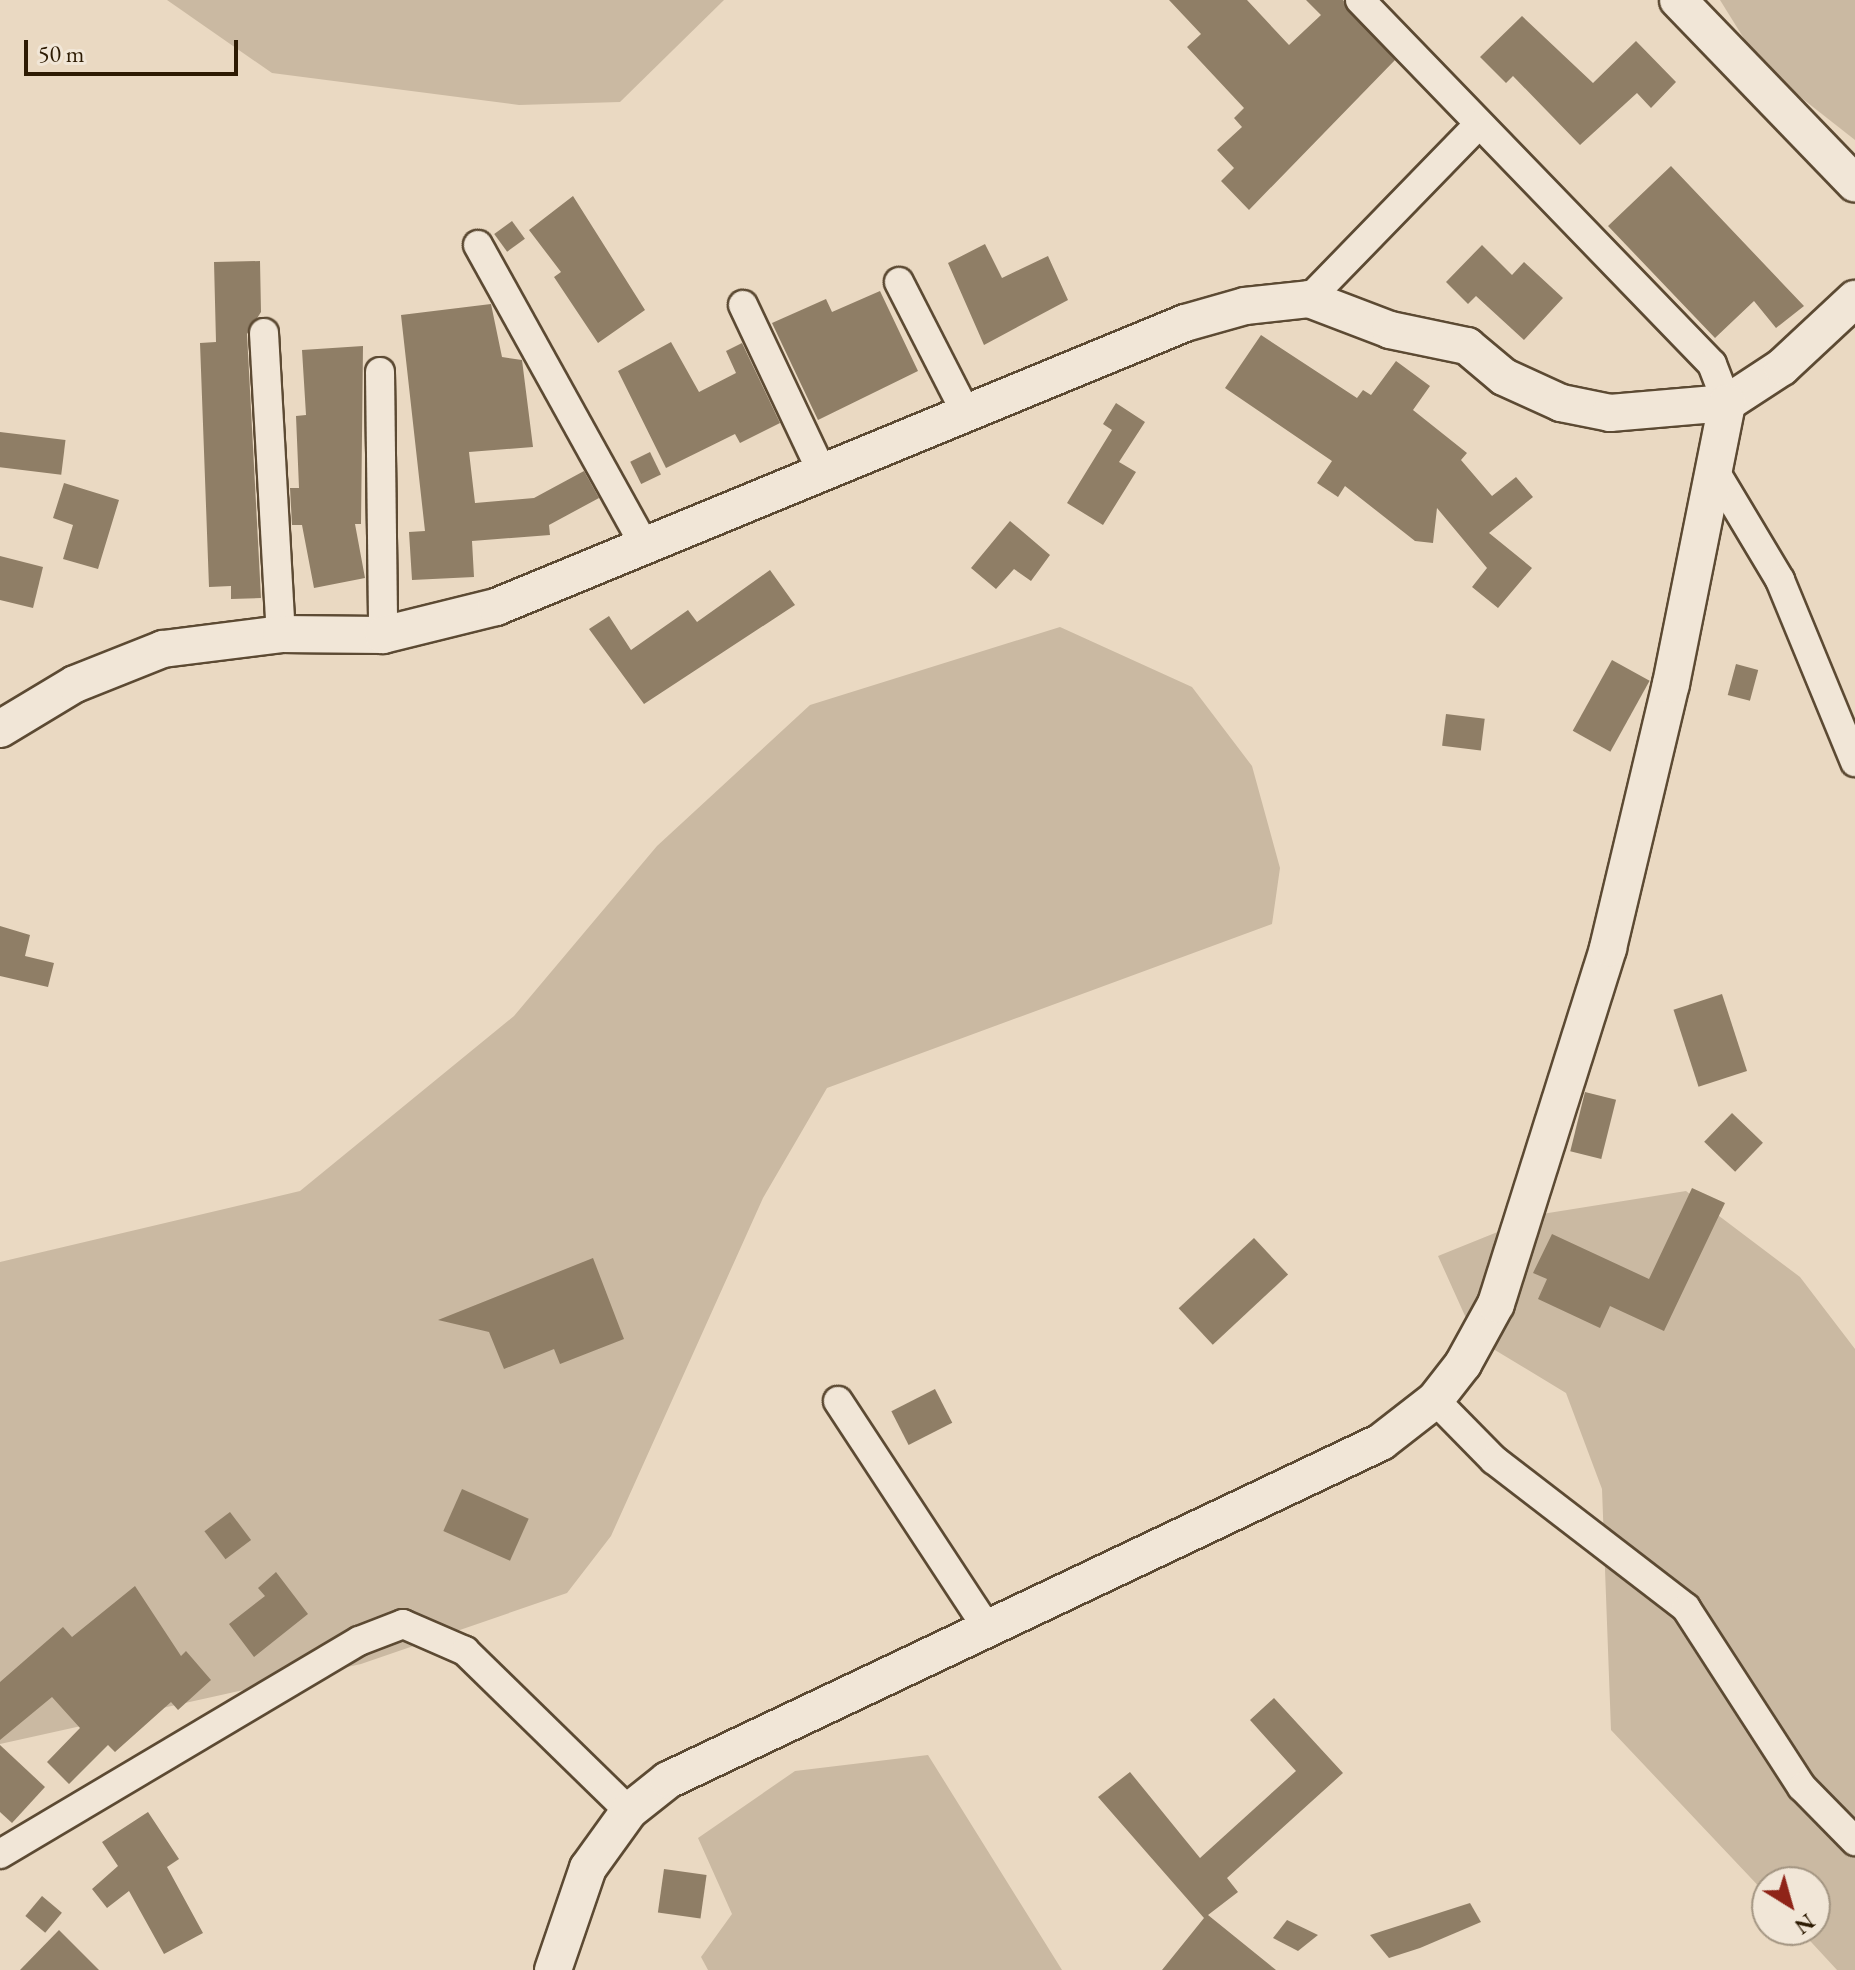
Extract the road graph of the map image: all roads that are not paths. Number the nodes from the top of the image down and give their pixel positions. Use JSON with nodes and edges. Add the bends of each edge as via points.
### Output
{"nodes":[{"id":1,"x":1360,"y":0,"type":"edge"},
{"id":2,"x":1678,"y":0,"type":"edge"},
{"id":3,"x":1478,"y":125,"type":"junction"},
{"id":4,"x":1855,"y":183,"type":"edge"},
{"id":5,"x":478,"y":245,"type":"dead end"},
{"id":6,"x":899,"y":282,"type":"dead end"},
{"id":7,"x":1309,"y":299,"type":"junction"},
{"id":8,"x":1855,"y":299,"type":"edge"},
{"id":9,"x":743,"y":305,"type":"dead end"},
{"id":10,"x":264,"y":333,"type":"dead end"},
{"id":11,"x":380,"y":372,"type":"dead end"},
{"id":12,"x":1727,"y":403,"type":"junction"},
{"id":13,"x":966,"y":413,"type":"junction"},
{"id":14,"x":822,"y":472,"type":"junction"},
{"id":15,"x":1716,"y":473,"type":"junction"},
{"id":16,"x":644,"y":545,"type":"junction"},
{"id":17,"x":281,"y":634,"type":"junction"},
{"id":18,"x":383,"y":635,"type":"junction"},
{"id":19,"x":0,"y":729,"type":"edge"},
{"id":20,"x":1855,"y":762,"type":"edge"},
{"id":21,"x":1435,"y":1400,"type":"junction"},
{"id":22,"x":838,"y":1401,"type":"dead end"},
{"id":23,"x":985,"y":1625,"type":"junction"},
{"id":24,"x":629,"y":1811,"type":"junction"},
{"id":25,"x":1855,"y":1841,"type":"edge"},
{"id":26,"x":0,"y":1854,"type":"edge"},
{"id":27,"x":553,"y":1970,"type":"edge"}],
"edges":[{"from":1,"to":3,"type":"street"},
{"from":2,"to":4,"type":"street"},
{"from":3,"to":7,"type":"street"},
{"from":3,"to":12,"type":"street","via":[[1712,364]]},
{"from":5,"to":16,"type":"street"},
{"from":6,"to":13,"type":"street"},
{"from":7,"to":12,"type":"street","via":[[1390,330],[1467,346],[1504,377],[1561,403],[1610,413]]},
{"from":7,"to":13,"type":"street","via":[[1185,323]]},
{"from":8,"to":12,"type":"street","via":[[1782,367]]},
{"from":9,"to":14,"type":"street"},
{"from":10,"to":17,"type":"street"},
{"from":11,"to":18,"type":"street"},
{"from":12,"to":15,"type":"street"},
{"from":13,"to":14,"type":"street"},
{"from":14,"to":16,"type":"street"},
{"from":15,"to":20,"type":"street","via":[[1780,580]]},
{"from":15,"to":21,"type":"street","via":[[1608,948],[1496,1304]]},
{"from":16,"to":18,"type":"street","via":[[496,607]]},
{"from":17,"to":18,"type":"street"},
{"from":17,"to":19,"type":"street","via":[[163,649],[75,684]]},
{"from":21,"to":23,"type":"street","via":[[1381,1442]]},
{"from":21,"to":25,"type":"street","via":[[1494,1460],[1686,1608],[1802,1787]]},
{"from":22,"to":23,"type":"street"},
{"from":23,"to":24,"type":"street","via":[[730,1747]]},
{"from":24,"to":26,"type":"street","via":[[465,1651],[403,1624],[359,1641]]},
{"from":24,"to":27,"type":"street","via":[[588,1868]]}]}
